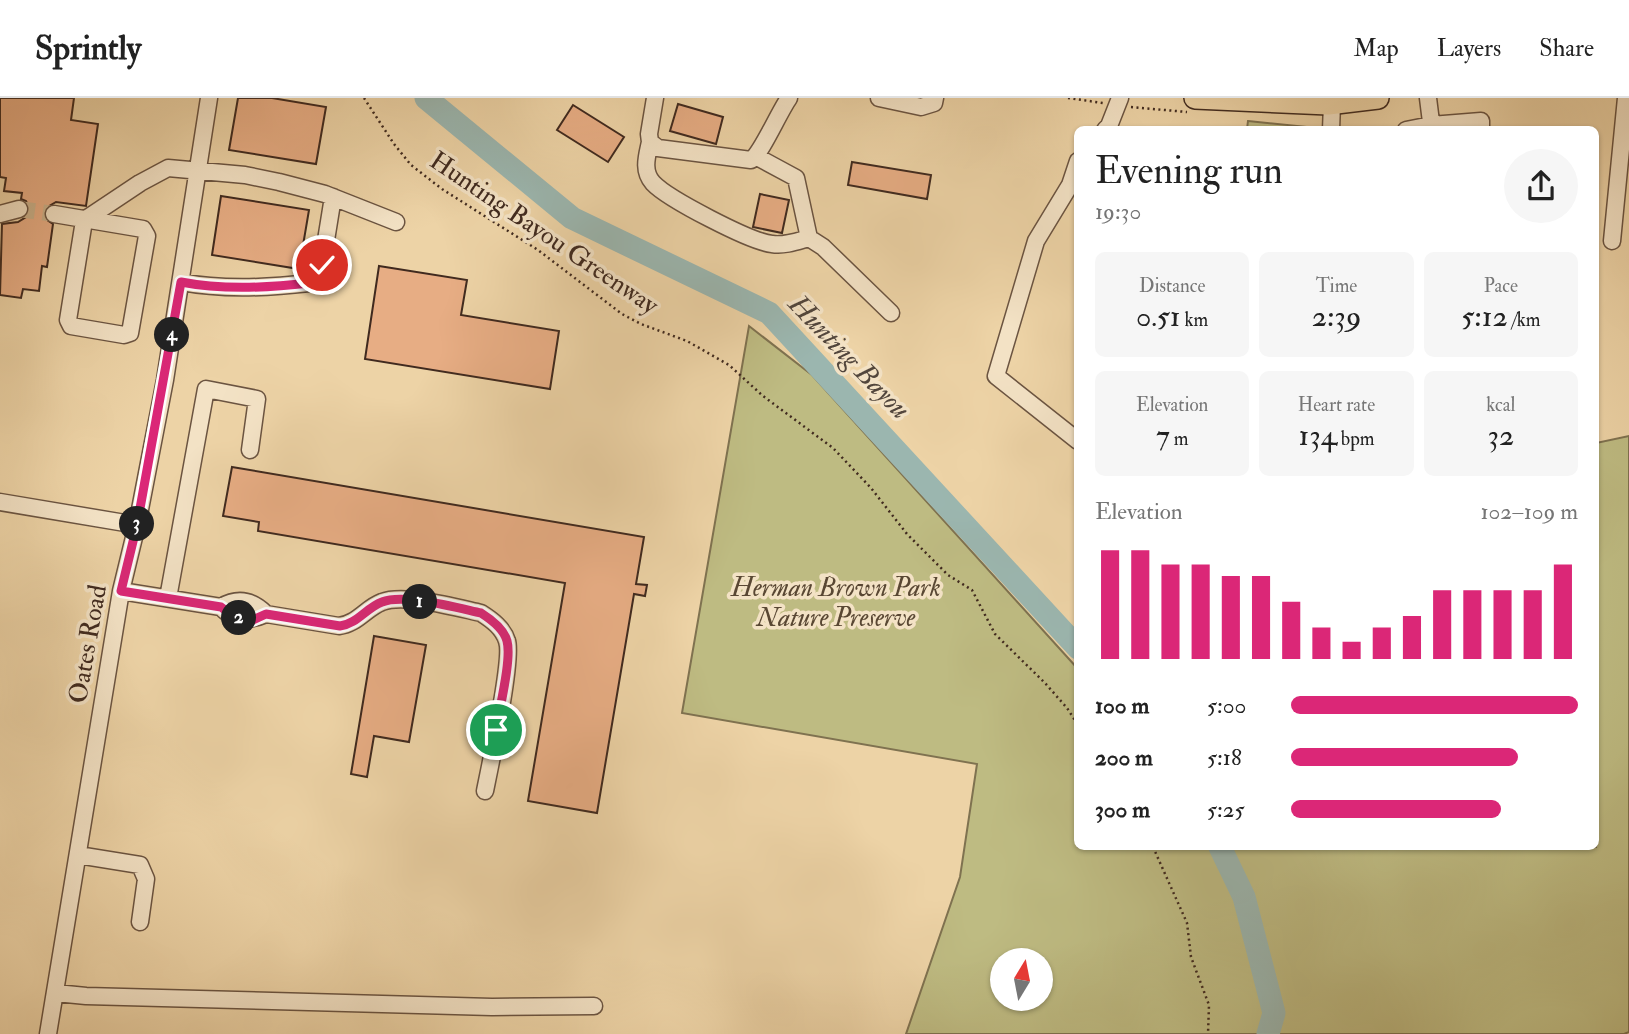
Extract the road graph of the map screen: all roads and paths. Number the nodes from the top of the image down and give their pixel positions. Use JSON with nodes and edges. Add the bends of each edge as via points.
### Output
{"nodes":[{"id":1,"x":209,"y":98,"type":"edge"},
{"id":2,"x":364,"y":98,"type":"edge"},
{"id":3,"x":655,"y":98,"type":"edge"},
{"id":4,"x":789,"y":98,"type":"edge"},
{"id":5,"x":878,"y":98,"type":"edge"},
{"id":6,"x":934,"y":98,"type":"edge"},
{"id":7,"x":1120,"y":98,"type":"edge"},
{"id":8,"x":1195,"y":98,"type":"edge"},
{"id":9,"x":1378,"y":98,"type":"edge"},
{"id":10,"x":1428,"y":98,"type":"edge"},
{"id":11,"x":1626,"y":98,"type":"edge"},
{"id":12,"x":1253,"y":99,"type":"edge"},
{"id":13,"x":1332,"y":104,"type":"junction"},
{"id":14,"x":1109,"y":126,"type":"edge"},
{"id":15,"x":1331,"y":126,"type":"edge"},
{"id":16,"x":1432,"y":126,"type":"edge"},
{"id":17,"x":1440,"y":126,"type":"edge"},
{"id":18,"x":1481,"y":126,"type":"edge"},
{"id":19,"x":650,"y":142,"type":"junction"},
{"id":20,"x":757,"y":157,"type":"junction"},
{"id":21,"x":199,"y":171,"type":"junction"},
{"id":22,"x":1074,"y":173,"type":"edge"},
{"id":23,"x":332,"y":197,"type":"junction"},
{"id":24,"x":19,"y":209,"type":"tunnel mouth"},
{"id":25,"x":0,"y":214,"type":"edge"},
{"id":26,"x":54,"y":214,"type":"tunnel mouth"},
{"id":27,"x":86,"y":219,"type":"junction"},
{"id":28,"x":396,"y":222,"type":"dead end"},
{"id":29,"x":809,"y":238,"type":"junction"},
{"id":30,"x":1612,"y":241,"type":"dead end"},
{"id":31,"x":181,"y":282,"type":"junction"},
{"id":32,"x":891,"y":313,"type":"dead end"},
{"id":33,"x":1074,"y":439,"type":"edge"},
{"id":34,"x":250,"y":450,"type":"dead end"},
{"id":35,"x":0,"y":502,"type":"edge"},
{"id":36,"x":137,"y":525,"type":"junction"},
{"id":37,"x":121,"y":591,"type":"junction"},
{"id":38,"x":168,"y":598,"type":"junction"},
{"id":39,"x":1074,"y":719,"type":"edge"},
{"id":40,"x":485,"y":791,"type":"dead end"},
{"id":41,"x":1154,"y":850,"type":"edge"},
{"id":42,"x":78,"y":855,"type":"junction"},
{"id":43,"x":140,"y":922,"type":"dead end"},
{"id":44,"x":56,"y":993,"type":"junction"},
{"id":45,"x":594,"y":1006,"type":"dead end"},
{"id":46,"x":48,"y":1034,"type":"edge"},
{"id":47,"x":1208,"y":1034,"type":"edge"}],
"edges":[{"from":1,"to":21,"type":"street","name":"Oates Road"},
{"from":2,"to":39,"type":"path","name":"Hunting Bayou Greenway","via":[[402,155],[442,189],[538,250],[622,314],[687,341],[729,365],[833,449],[907,534],[948,575],[972,590],[995,634]]},
{"from":3,"to":19,"type":"street"},
{"from":4,"to":20,"type":"street"},
{"from":5,"to":6,"type":"street","via":[[921,107],[934,103]]},
{"from":7,"to":14,"type":"street"},
{"from":8,"to":12,"type":"main road"},
{"from":9,"to":13,"type":"main road"},
{"from":10,"to":16,"type":"street"},
{"from":11,"to":30,"type":"street"},
{"from":12,"to":13,"type":"main road"},
{"from":13,"to":15,"type":"street"},
{"from":17,"to":18,"type":"street","via":[[1481,121]]},
{"from":19,"to":20,"type":"street","via":[[658,148],[751,160]]},
{"from":19,"to":29,"type":"street","via":[[645,165],[652,182],[690,208],[771,244]]},
{"from":20,"to":29,"type":"street","via":[[796,178]]},
{"from":21,"to":23,"type":"street","via":[[245,175]]},
{"from":21,"to":27,"type":"street","via":[[168,168]]},
{"from":21,"to":31,"type":"street","name":"Oates Road"},
{"from":22,"to":33,"type":"street","via":[[1036,242],[996,376]]},
{"from":23,"to":28,"type":"street"},
{"from":23,"to":31,"type":"street","via":[[322,265],[309,283],[276,287]]},
{"from":24,"to":25,"type":"street"},
{"from":26,"to":27,"type":"street"},
{"from":27,"to":27,"type":"street","via":[[68,320],[71,326],[130,333],[147,236],[143,229]]},
{"from":29,"to":32,"type":"street"},
{"from":31,"to":36,"type":"street","name":"Oates Road"},
{"from":34,"to":38,"type":"street","via":[[257,399],[206,389]]},
{"from":35,"to":36,"type":"street"},
{"from":36,"to":37,"type":"street","name":"Oates Road"},
{"from":37,"to":38,"type":"street"},
{"from":37,"to":42,"type":"street","name":"Oates Road"},
{"from":38,"to":40,"type":"street","via":[[221,607],[233,616],[253,620],[266,614],[340,626],[397,598],[481,613],[508,642]]},
{"from":41,"to":47,"type":"path","via":[[1187,923],[1191,957],[1209,1005]]},
{"from":42,"to":43,"type":"street","via":[[140,865],[146,879]]},
{"from":42,"to":44,"type":"street","name":"Oates Road"},
{"from":44,"to":45,"type":"street","via":[[467,1007]]},
{"from":44,"to":46,"type":"street","name":"Oates Road"}]}
